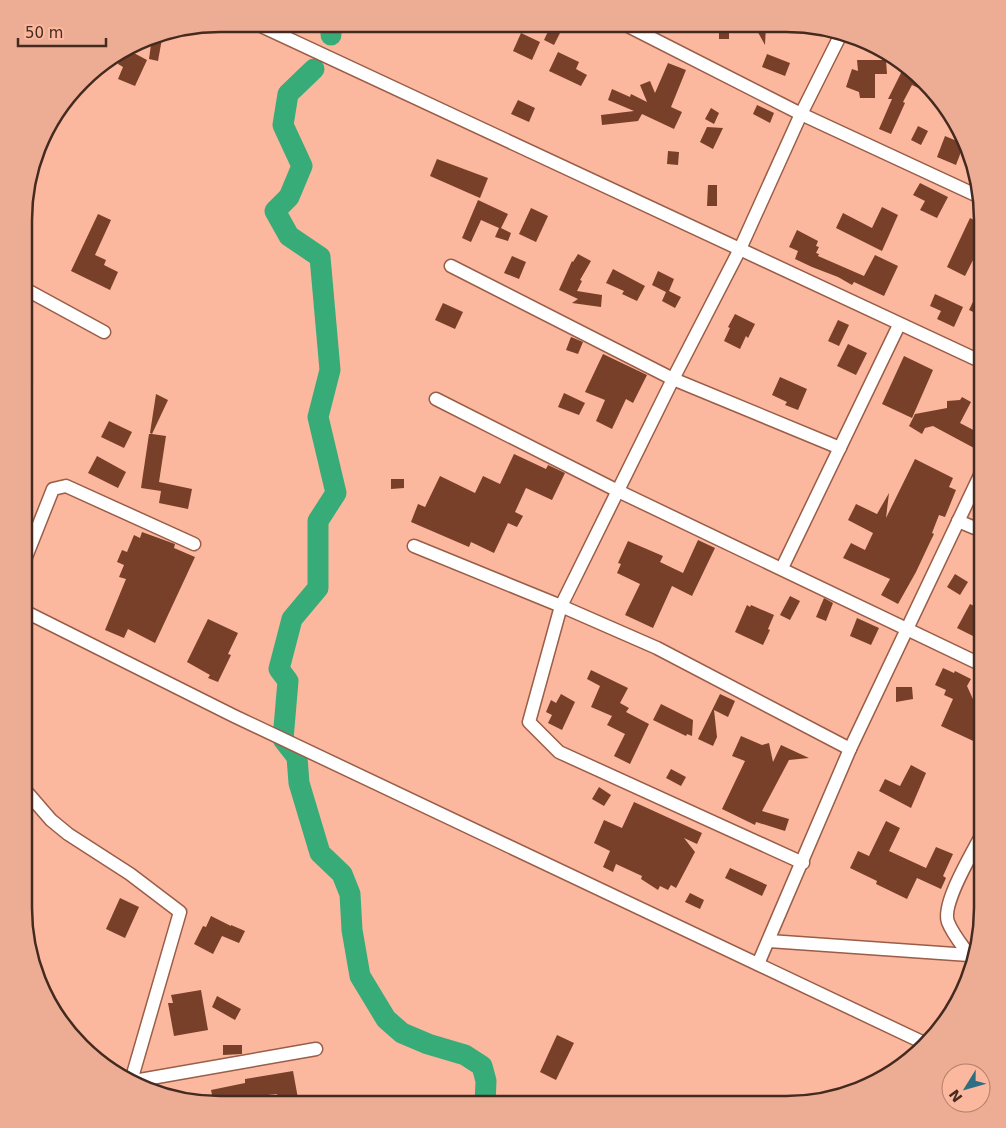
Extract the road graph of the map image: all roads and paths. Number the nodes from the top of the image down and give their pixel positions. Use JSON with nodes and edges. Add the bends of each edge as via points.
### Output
{"nodes":[{"id":1,"x":274,"y":32,"type":"edge"},
{"id":2,"x":640,"y":32,"type":"edge"},
{"id":3,"x":838,"y":40,"type":"edge"},
{"id":4,"x":801,"y":114,"type":"junction"},
{"id":5,"x":972,"y":193,"type":"edge"},
{"id":6,"x":740,"y":249,"type":"junction"},
{"id":7,"x":451,"y":266,"type":"dead end"},
{"id":8,"x":32,"y":293,"type":"edge"},
{"id":9,"x":899,"y":325,"type":"junction"},
{"id":10,"x":104,"y":332,"type":"dead end"},
{"id":11,"x":974,"y":358,"type":"edge"},
{"id":12,"x":673,"y":379,"type":"junction"},
{"id":13,"x":436,"y":398,"type":"dead end"},
{"id":14,"x":840,"y":448,"type":"junction"},
{"id":15,"x":974,"y":488,"type":"edge"},
{"id":16,"x":618,"y":491,"type":"junction"},
{"id":17,"x":958,"y":521,"type":"junction"},
{"id":18,"x":974,"y":528,"type":"edge"},
{"id":19,"x":32,"y":542,"type":"edge"},
{"id":20,"x":194,"y":544,"type":"dead end"},
{"id":21,"x":414,"y":546,"type":"dead end"},
{"id":22,"x":782,"y":568,"type":"junction"},
{"id":23,"x":561,"y":606,"type":"junction"},
{"id":24,"x":32,"y":615,"type":"edge"},
{"id":25,"x":906,"y":629,"type":"junction"},
{"id":26,"x":974,"y":661,"type":"edge"},
{"id":27,"x":850,"y":749,"type":"junction"},
{"id":28,"x":32,"y":798,"type":"edge"},
{"id":29,"x":974,"y":850,"type":"edge"},
{"id":30,"x":803,"y":863,"type":"junction"},
{"id":31,"x":769,"y":941,"type":"junction"},
{"id":32,"x":968,"y":952,"type":"edge"},
{"id":33,"x":967,"y":955,"type":"edge"},
{"id":34,"x":758,"y":964,"type":"junction"},
{"id":35,"x":918,"y":1040,"type":"edge"},
{"id":36,"x":316,"y":1049,"type":"dead end"},
{"id":37,"x":134,"y":1074,"type":"edge"},
{"id":38,"x":144,"y":1079,"type":"edge"}],
"edges":[{"from":1,"to":6,"type":"street"},
{"from":2,"to":4,"type":"street"},
{"from":3,"to":4,"type":"street"},
{"from":4,"to":5,"type":"street"},
{"from":4,"to":6,"type":"street"},
{"from":6,"to":9,"type":"street"},
{"from":6,"to":12,"type":"street"},
{"from":7,"to":12,"type":"street"},
{"from":8,"to":10,"type":"street"},
{"from":9,"to":11,"type":"street"},
{"from":9,"to":14,"type":"street"},
{"from":12,"to":14,"type":"street"},
{"from":12,"to":16,"type":"street"},
{"from":13,"to":16,"type":"street"},
{"from":14,"to":22,"type":"street"},
{"from":15,"to":17,"type":"street"},
{"from":16,"to":22,"type":"street"},
{"from":16,"to":23,"type":"street"},
{"from":17,"to":18,"type":"street"},
{"from":17,"to":25,"type":"street"},
{"from":19,"to":20,"type":"street","via":[[53,489],[66,486]]},
{"from":21,"to":23,"type":"street"},
{"from":22,"to":25,"type":"street"},
{"from":23,"to":27,"type":"street","via":[[657,648]]},
{"from":23,"to":30,"type":"street","via":[[529,722],[559,752]]},
{"from":24,"to":34,"type":"street","via":[[234,716]]},
{"from":25,"to":26,"type":"street"},
{"from":25,"to":27,"type":"street"},
{"from":27,"to":30,"type":"street"},
{"from":28,"to":37,"type":"street","via":[[68,834],[130,874],[180,912]]},
{"from":29,"to":32,"type":"street","via":[[947,908],[948,922]]},
{"from":30,"to":31,"type":"street"},
{"from":31,"to":33,"type":"street"},
{"from":31,"to":34,"type":"street"},
{"from":34,"to":35,"type":"street"},
{"from":36,"to":38,"type":"street"}]}
